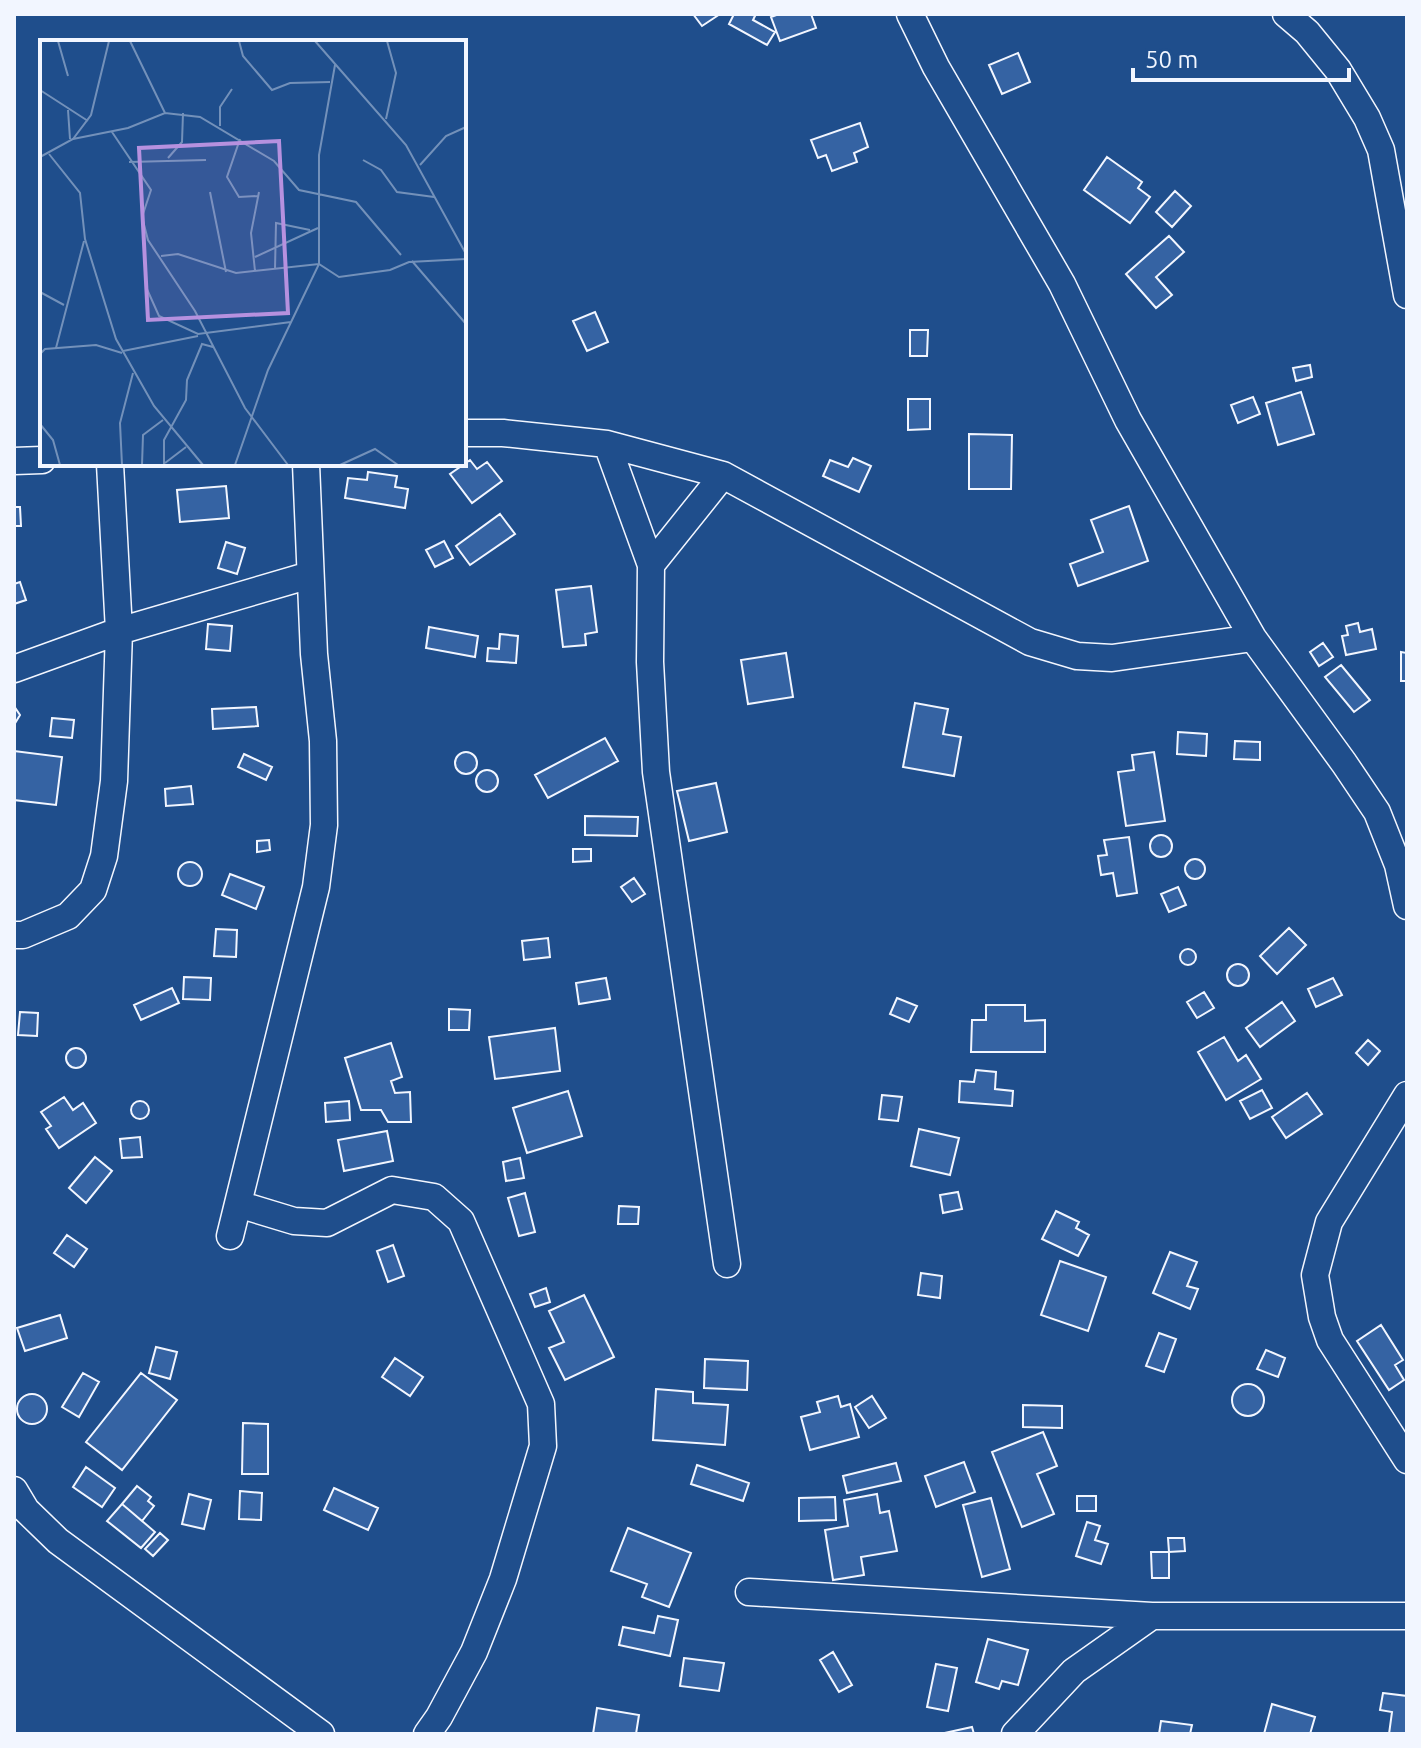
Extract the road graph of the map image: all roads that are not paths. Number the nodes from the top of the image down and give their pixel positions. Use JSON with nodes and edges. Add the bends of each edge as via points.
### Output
{"nodes":[{"id":1,"x":910,"y":14,"type":"edge"},
{"id":2,"x":1286,"y":14,"type":"edge"},
{"id":3,"x":1407,"y":295,"type":"edge"},
{"id":4,"x":466,"y":433,"type":"edge"},
{"id":5,"x":607,"y":444,"type":"junction"},
{"id":6,"x":40,"y":460,"type":"edge"},
{"id":7,"x":14,"y":461,"type":"edge"},
{"id":8,"x":110,"y":466,"type":"edge"},
{"id":9,"x":306,"y":466,"type":"edge"},
{"id":10,"x":723,"y":475,"type":"junction"},
{"id":11,"x":651,"y":565,"type":"junction"},
{"id":12,"x":310,"y":575,"type":"junction"},
{"id":13,"x":119,"y":631,"type":"junction"},
{"id":14,"x":1253,"y":638,"type":"junction"},
{"id":15,"x":14,"y":669,"type":"edge"},
{"id":16,"x":1407,"y":906,"type":"edge"},
{"id":17,"x":14,"y":935,"type":"edge"},
{"id":18,"x":1407,"y":1095,"type":"edge"},
{"id":19,"x":238,"y":1204,"type":"junction"},
{"id":20,"x":230,"y":1236,"type":"dead end"},
{"id":21,"x":727,"y":1264,"type":"dead end"},
{"id":22,"x":1407,"y":1460,"type":"edge"},
{"id":23,"x":14,"y":1490,"type":"edge"},
{"id":24,"x":749,"y":1592,"type":"dead end"},
{"id":25,"x":1152,"y":1616,"type":"junction"},
{"id":26,"x":1407,"y":1616,"type":"edge"},
{"id":27,"x":321,"y":1734,"type":"edge"},
{"id":28,"x":427,"y":1734,"type":"edge"},
{"id":29,"x":1015,"y":1734,"type":"edge"}],
"edges":[{"from":1,"to":14,"type":"street","via":[[1062,284],[1128,420]]},
{"from":2,"to":3,"type":"street","via":[[1338,70],[1381,150]]},
{"from":4,"to":5,"type":"street"},
{"from":5,"to":10,"type":"street"},
{"from":5,"to":11,"type":"street"},
{"from":6,"to":7,"type":"street"},
{"from":8,"to":13,"type":"street"},
{"from":9,"to":12,"type":"street"},
{"from":10,"to":11,"type":"street"},
{"from":10,"to":14,"type":"street","via":[[1030,642],[1077,656],[1112,658]]},
{"from":11,"to":21,"type":"street","via":[[656,772]]},
{"from":12,"to":13,"type":"street"},
{"from":12,"to":19,"type":"street","via":[[324,825],[316,887]]},
{"from":13,"to":15,"type":"street"},
{"from":13,"to":17,"type":"street","via":[[114,781],[104,856],[93,890],[68,916]]},
{"from":14,"to":16,"type":"street","via":[[1377,812]]},
{"from":18,"to":22,"type":"street","via":[[1329,1222],[1315,1275],[1330,1340]]},
{"from":19,"to":20,"type":"street"},
{"from":19,"to":28,"type":"street","via":[[294,1221],[327,1223],[392,1190],[434,1197],[461,1221],[541,1404],[543,1446],[503,1579],[474,1652]]},
{"from":23,"to":27,"type":"street","via":[[58,1541]]},
{"from":24,"to":25,"type":"street"},
{"from":25,"to":26,"type":"street"},
{"from":25,"to":29,"type":"street","via":[[1074,1671]]}]}
